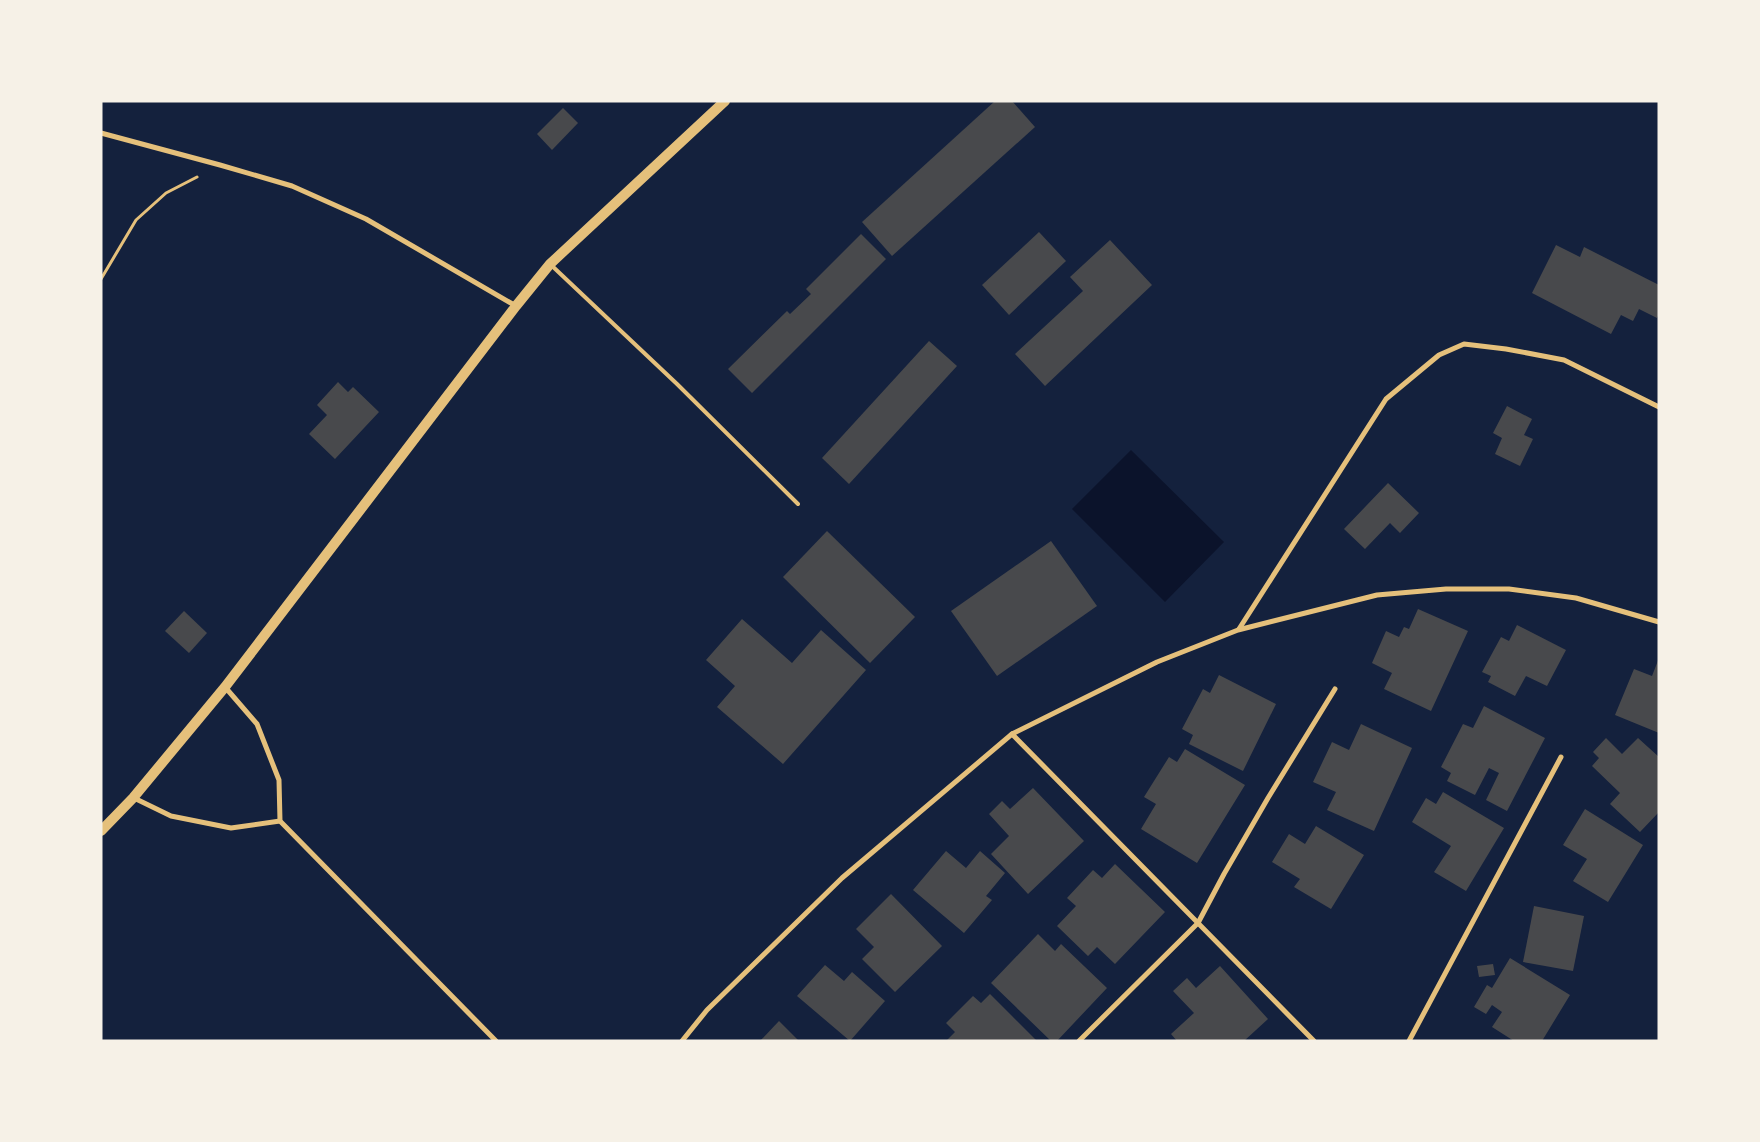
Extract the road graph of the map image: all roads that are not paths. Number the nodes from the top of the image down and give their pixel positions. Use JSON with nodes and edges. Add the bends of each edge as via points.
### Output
{"nodes":[{"id":1,"x":725,"y":101,"type":"edge"},
{"id":2,"x":101,"y":133,"type":"edge"},
{"id":3,"x":550,"y":264,"type":"junction"},
{"id":4,"x":516,"y":306,"type":"junction"},
{"id":5,"x":1659,"y":407,"type":"edge"},
{"id":6,"x":798,"y":504,"type":"dead end"},
{"id":7,"x":1659,"y":622,"type":"edge"},
{"id":8,"x":1238,"y":630,"type":"junction"},
{"id":9,"x":225,"y":687,"type":"junction"},
{"id":10,"x":1335,"y":689,"type":"dead end"},
{"id":11,"x":1012,"y":734,"type":"junction"},
{"id":12,"x":1560,"y":757,"type":"dead end"},
{"id":13,"x":133,"y":798,"type":"junction"},
{"id":14,"x":280,"y":821,"type":"junction"},
{"id":15,"x":101,"y":831,"type":"edge"},
{"id":16,"x":1198,"y":923,"type":"junction"},
{"id":17,"x":496,"y":1041,"type":"edge"},
{"id":18,"x":682,"y":1041,"type":"edge"},
{"id":19,"x":1079,"y":1041,"type":"edge"},
{"id":20,"x":1314,"y":1041,"type":"edge"},
{"id":21,"x":1409,"y":1041,"type":"edge"}],
"edges":[{"from":1,"to":3,"type":"main road"},
{"from":2,"to":4,"type":"street","via":[[292,186],[366,219]]},
{"from":3,"to":4,"type":"main road"},
{"from":3,"to":6,"type":"lane"},
{"from":4,"to":9,"type":"main road"},
{"from":5,"to":8,"type":"street","via":[[1564,360],[1464,344],[1438,355],[1386,399]]},
{"from":7,"to":8,"type":"street","via":[[1576,598],[1509,588],[1446,589],[1377,595]]},
{"from":8,"to":11,"type":"street","via":[[1157,662]]},
{"from":9,"to":13,"type":"main road"},
{"from":9,"to":14,"type":"street","via":[[257,724],[279,780]]},
{"from":10,"to":16,"type":"street","via":[[1268,798]]},
{"from":11,"to":16,"type":"street"},
{"from":11,"to":18,"type":"street","via":[[842,878],[707,1010]]},
{"from":12,"to":21,"type":"street"},
{"from":13,"to":14,"type":"street","via":[[171,816],[231,828]]},
{"from":13,"to":15,"type":"main road"},
{"from":14,"to":17,"type":"street"},
{"from":16,"to":19,"type":"street"},
{"from":16,"to":20,"type":"street"}]}
